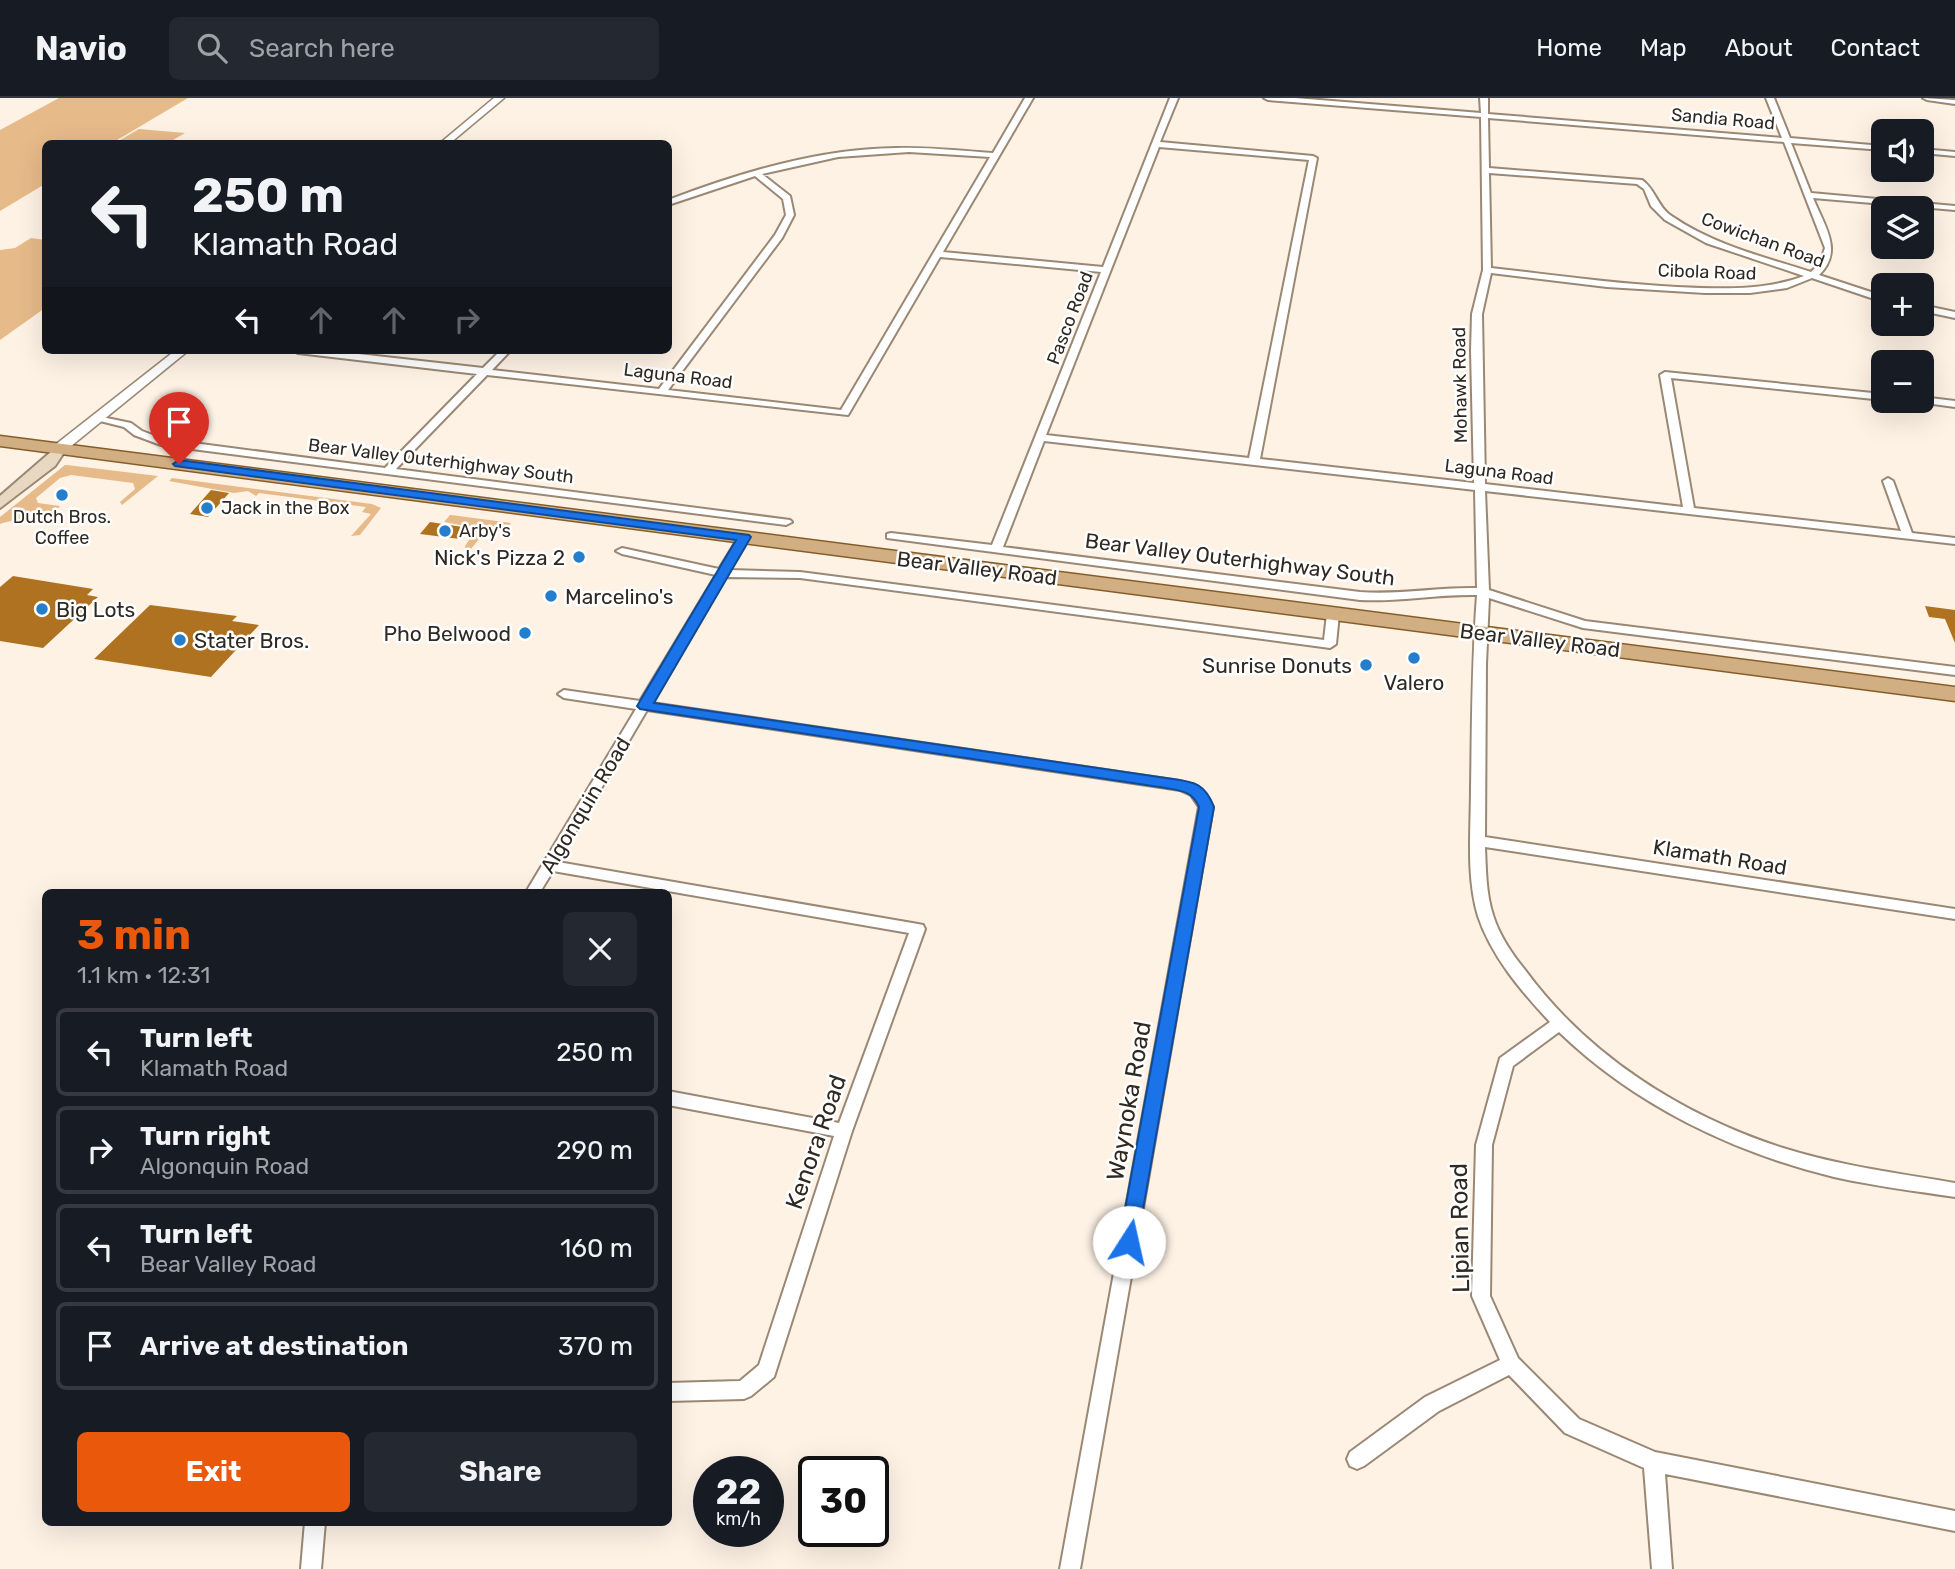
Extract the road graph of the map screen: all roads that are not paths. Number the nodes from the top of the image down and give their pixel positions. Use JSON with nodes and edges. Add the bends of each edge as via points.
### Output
{"nodes":[{"id":1,"x":500,"y":98,"type":"edge"},
{"id":2,"x":1029,"y":98,"type":"edge"},
{"id":3,"x":1174,"y":98,"type":"edge"},
{"id":4,"x":1268,"y":98,"type":"edge"},
{"id":5,"x":1484,"y":98,"type":"edge"},
{"id":6,"x":1770,"y":98,"type":"edge"},
{"id":7,"x":1927,"y":98,"type":"edge"},
{"id":8,"x":1955,"y":102,"type":"edge"},
{"id":9,"x":1484,"y":116,"type":"junction"},
{"id":10,"x":448,"y":140,"type":"edge"},
{"id":11,"x":1787,"y":140,"type":"junction"},
{"id":12,"x":1156,"y":144,"type":"junction"},
{"id":13,"x":1871,"y":147,"type":"edge"},
{"id":14,"x":1934,"y":152,"type":"edge"},
{"id":15,"x":1955,"y":154,"type":"edge"},
{"id":16,"x":993,"y":155,"type":"junction"},
{"id":17,"x":1485,"y":170,"type":"junction"},
{"id":18,"x":756,"y":173,"type":"junction"},
{"id":19,"x":1809,"y":195,"type":"junction"},
{"id":20,"x":672,"y":202,"type":"edge"},
{"id":21,"x":1955,"y":208,"type":"edge"},
{"id":22,"x":938,"y":254,"type":"junction"},
{"id":23,"x":1105,"y":270,"type":"junction"},
{"id":24,"x":1487,"y":270,"type":"junction"},
{"id":25,"x":1812,"y":276,"type":"junction"},
{"id":26,"x":1871,"y":295,"type":"edge"},
{"id":27,"x":1934,"y":311,"type":"edge"},
{"id":28,"x":1955,"y":315,"type":"edge"},
{"id":29,"x":178,"y":354,"type":"edge"},
{"id":30,"x":334,"y":354,"type":"edge"},
{"id":31,"x":502,"y":354,"type":"edge"},
{"id":32,"x":486,"y":371,"type":"junction"},
{"id":33,"x":662,"y":391,"type":"junction"},
{"id":34,"x":1871,"y":396,"type":"edge"},
{"id":35,"x":1934,"y":401,"type":"edge"},
{"id":36,"x":1955,"y":404,"type":"edge"},
{"id":37,"x":97,"y":419,"type":"junction"},
{"id":38,"x":1040,"y":437,"type":"junction"},
{"id":39,"x":0,"y":441,"type":"edge"},
{"id":40,"x":60,"y":448,"type":"junction"},
{"id":41,"x":1254,"y":461,"type":"junction"},
{"id":42,"x":388,"y":471,"type":"junction"},
{"id":43,"x":1888,"y":481,"type":"dead end"},
{"id":44,"x":1479,"y":487,"type":"junction"},
{"id":45,"x":0,"y":489,"type":"edge"},
{"id":46,"x":0,"y":503,"type":"edge"},
{"id":47,"x":1689,"y":511,"type":"junction"},
{"id":48,"x":786,"y":522,"type":"dead end"},
{"id":49,"x":891,"y":536,"type":"dead end"},
{"id":50,"x":1908,"y":536,"type":"junction"},
{"id":51,"x":744,"y":537,"type":"junction"},
{"id":52,"x":1955,"y":541,"type":"edge"},
{"id":53,"x":996,"y":550,"type":"junction"},
{"id":54,"x":622,"y":551,"type":"dead end"},
{"id":55,"x":723,"y":573,"type":"junction"},
{"id":56,"x":1483,"y":592,"type":"junction"},
{"id":57,"x":1333,"y":614,"type":"junction"},
{"id":58,"x":1479,"y":632,"type":"junction"},
{"id":59,"x":1955,"y":671,"type":"edge"},
{"id":60,"x":564,"y":694,"type":"dead end"},
{"id":61,"x":1955,"y":694,"type":"edge"},
{"id":62,"x":645,"y":706,"type":"junction"},
{"id":63,"x":1478,"y":841,"type":"junction"},
{"id":64,"x":549,"y":865,"type":"junction"},
{"id":65,"x":535,"y":889,"type":"edge"},
{"id":66,"x":1955,"y":914,"type":"edge"},
{"id":67,"x":1559,"y":1024,"type":"junction"},
{"id":68,"x":672,"y":1099,"type":"edge"},
{"id":69,"x":844,"y":1131,"type":"junction"},
{"id":70,"x":1955,"y":1190,"type":"edge"},
{"id":71,"x":1511,"y":1364,"type":"junction"},
{"id":72,"x":672,"y":1392,"type":"edge"},
{"id":73,"x":1357,"y":1458,"type":"dead end"},
{"id":74,"x":1654,"y":1462,"type":"junction"},
{"id":75,"x":1955,"y":1521,"type":"edge"},
{"id":76,"x":315,"y":1526,"type":"edge"},
{"id":77,"x":311,"y":1569,"type":"edge"},
{"id":78,"x":1070,"y":1569,"type":"edge"},
{"id":79,"x":1662,"y":1569,"type":"edge"}],
"edges":[{"from":1,"to":10,"type":"street"},
{"from":2,"to":16,"type":"street"},
{"from":3,"to":12,"type":"street","name":"Pasco Road"},
{"from":4,"to":9,"type":"street","name":"Sandia Road"},
{"from":5,"to":9,"type":"street","name":"Mohawk Road"},
{"from":6,"to":11,"type":"street"},
{"from":7,"to":8,"type":"street"},
{"from":9,"to":11,"type":"street","name":"Sandia Road"},
{"from":9,"to":17,"type":"street","name":"Mohawk Road"},
{"from":11,"to":13,"type":"street","name":"Sandia Road"},
{"from":11,"to":19,"type":"street"},
{"from":12,"to":23,"type":"street","name":"Pasco Road"},
{"from":12,"to":41,"type":"street","via":[[1313,158]]},
{"from":14,"to":15,"type":"street"},
{"from":16,"to":18,"type":"street","via":[[897,150],[821,157]]},
{"from":16,"to":22,"type":"street"},
{"from":17,"to":24,"type":"street","name":"Mohawk Road"},
{"from":17,"to":25,"type":"street","name":"Cowichan Road","via":[[1639,182],[1668,218],[1709,241]]},
{"from":18,"to":20,"type":"street"},
{"from":18,"to":33,"type":"street","via":[[787,198],[790,215]]},
{"from":19,"to":21,"type":"street"},
{"from":19,"to":25,"type":"street","via":[[1829,248],[1826,263]]},
{"from":22,"to":23,"type":"street"},
{"from":22,"to":33,"type":"street","name":"Laguna Road","via":[[844,413]]},
{"from":23,"to":38,"type":"street","name":"Pasco Road"},
{"from":24,"to":25,"type":"street","name":"Cibola Road","via":[[1729,292],[1778,288]]},
{"from":24,"to":44,"type":"street","name":"Mohawk Road","via":[[1477,314]]},
{"from":25,"to":26,"type":"street","name":"Cowichan Road"},
{"from":27,"to":28,"type":"street"},
{"from":29,"to":37,"type":"street"},
{"from":30,"to":32,"type":"street","name":"Laguna Road"},
{"from":31,"to":32,"type":"street"},
{"from":32,"to":33,"type":"street","name":"Laguna Road"},
{"from":32,"to":42,"type":"street"},
{"from":34,"to":47,"type":"street","via":[[1665,375]]},
{"from":35,"to":36,"type":"street"},
{"from":37,"to":40,"type":"street"},
{"from":37,"to":42,"type":"street","name":"Bear Valley Outerhighway South","via":[[127,425],[161,443]]},
{"from":38,"to":41,"type":"street","name":"Laguna Road"},
{"from":38,"to":53,"type":"street","name":"Pasco Road"},
{"from":39,"to":40,"type":"main road","name":"Bear Valley Road"},
{"from":40,"to":45,"type":"main road"},
{"from":40,"to":46,"type":"main road","via":[[50,463]]},
{"from":40,"to":51,"type":"main road","name":"Bear Valley Road"},
{"from":41,"to":44,"type":"street","name":"Laguna Road"},
{"from":42,"to":48,"type":"street","name":"Bear Valley Outerhighway South"},
{"from":43,"to":50,"type":"street"},
{"from":44,"to":47,"type":"street","name":"Laguna Road"},
{"from":44,"to":56,"type":"street","name":"Mohawk Road"},
{"from":47,"to":50,"type":"street","name":"Laguna Road"},
{"from":49,"to":53,"type":"street","name":"Bear Valley Outerhighway South"},
{"from":50,"to":52,"type":"street","name":"Laguna Road"},
{"from":51,"to":55,"type":"street","name":"Algonquin Road"},
{"from":51,"to":57,"type":"main road","name":"Bear Valley Road"},
{"from":53,"to":56,"type":"street","name":"Bear Valley Outerhighway South","via":[[1360,596]]},
{"from":54,"to":55,"type":"street"},
{"from":55,"to":57,"type":"street","via":[[800,575],[1330,643]]},
{"from":55,"to":62,"type":"street","name":"Algonquin Road"},
{"from":56,"to":58,"type":"street","name":"Mohawk Road"},
{"from":56,"to":59,"type":"street","name":"Bear Valley Outerhighway South","via":[[1583,624]]},
{"from":57,"to":58,"type":"main road","name":"Bear Valley Road"},
{"from":58,"to":61,"type":"main road","name":"Bear Valley Road"},
{"from":58,"to":63,"type":"street","name":"Mohawk Road"},
{"from":60,"to":62,"type":"street"},
{"from":62,"to":64,"type":"street","name":"Algonquin Road"},
{"from":62,"to":78,"type":"street","name":"Waynoka Road","via":[[1189,786],[1201,793],[1206,807]]},
{"from":63,"to":66,"type":"street","name":"Klamath Road"},
{"from":63,"to":67,"type":"street","name":"Mohawk Road","via":[[1486,915],[1518,975]]},
{"from":64,"to":65,"type":"street","name":"Algonquin Road"},
{"from":64,"to":69,"type":"street","name":"Kenora Road","via":[[918,929]]},
{"from":67,"to":70,"type":"street","name":"Mohawk Road","via":[[1625,1077],[1718,1132],[1823,1167]]},
{"from":67,"to":71,"type":"street","name":"Lipian Road","via":[[1506,1063],[1483,1145],[1481,1296]]},
{"from":68,"to":69,"type":"street"},
{"from":69,"to":72,"type":"street","name":"Kenora Road","via":[[766,1371],[744,1390]]},
{"from":71,"to":73,"type":"street","via":[[1432,1404]]},
{"from":71,"to":74,"type":"street","name":"Lipian Road","via":[[1572,1426]]},
{"from":74,"to":75,"type":"street","name":"Lipian Road"},
{"from":74,"to":79,"type":"street"},
{"from":76,"to":77,"type":"street"}]}
